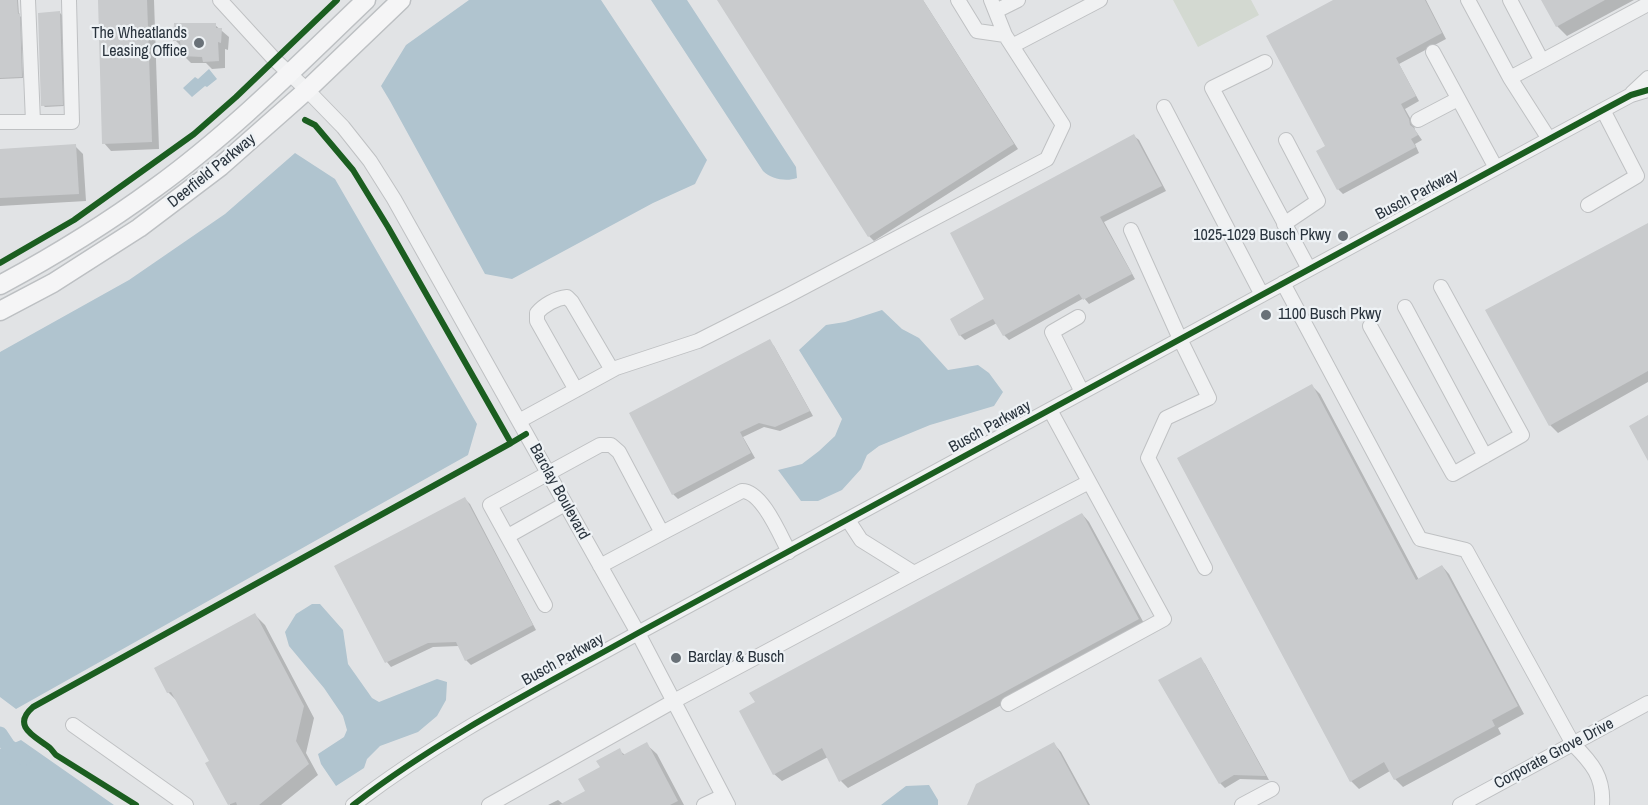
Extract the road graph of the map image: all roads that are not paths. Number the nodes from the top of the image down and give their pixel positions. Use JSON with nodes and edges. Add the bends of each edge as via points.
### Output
{"nodes":[{"id":1,"x":28,"y":0,"type":"edge"},
{"id":2,"x":69,"y":0,"type":"edge"},
{"id":3,"x":220,"y":0,"type":"edge"},
{"id":4,"x":366,"y":0,"type":"edge"},
{"id":5,"x":401,"y":0,"type":"edge"},
{"id":6,"x":958,"y":0,"type":"edge"},
{"id":7,"x":1018,"y":0,"type":"edge"},
{"id":8,"x":1100,"y":0,"type":"edge"},
{"id":9,"x":1468,"y":0,"type":"edge"},
{"id":10,"x":1510,"y":0,"type":"edge"},
{"id":11,"x":1648,"y":4,"type":"edge"},
{"id":12,"x":993,"y":6,"type":"edge"},
{"id":13,"x":1009,"y":40,"type":"junction"},
{"id":14,"x":1433,"y":52,"type":"dead end"},
{"id":15,"x":1542,"y":61,"type":"junction"},
{"id":16,"x":1265,"y":62,"type":"dead end"},
{"id":17,"x":289,"y":74,"type":"junction"},
{"id":18,"x":1510,"y":78,"type":"junction"},
{"id":19,"x":1648,"y":78,"type":"edge"},
{"id":20,"x":307,"y":90,"type":"junction"},
{"id":21,"x":1648,"y":90,"type":"edge"},
{"id":22,"x":1631,"y":95,"type":"junction"},
{"id":23,"x":1458,"y":99,"type":"junction"},
{"id":24,"x":1164,"y":107,"type":"dead end"},
{"id":25,"x":1604,"y":110,"type":"junction"},
{"id":26,"x":1418,"y":120,"type":"dead end"},
{"id":27,"x":0,"y":122,"type":"edge"},
{"id":28,"x":33,"y":122,"type":"junction"},
{"id":29,"x":1549,"y":139,"type":"junction"},
{"id":30,"x":1286,"y":140,"type":"dead end"},
{"id":31,"x":1496,"y":168,"type":"junction"},
{"id":32,"x":1588,"y":204,"type":"dead end"},
{"id":33,"x":1284,"y":224,"type":"junction"},
{"id":34,"x":1131,"y":230,"type":"dead end"},
{"id":35,"x":1309,"y":270,"type":"junction"},
{"id":36,"x":1283,"y":283,"type":"junction"},
{"id":37,"x":0,"y":285,"type":"edge"},
{"id":38,"x":1441,"y":287,"type":"dead end"},
{"id":39,"x":1262,"y":295,"type":"junction"},
{"id":40,"x":1405,"y":306,"type":"dead end"},
{"id":41,"x":0,"y":311,"type":"edge"},
{"id":42,"x":1078,"y":316,"type":"dead end"},
{"id":43,"x":1370,"y":326,"type":"dead end"},
{"id":44,"x":1180,"y":339,"type":"junction"},
{"id":45,"x":612,"y":370,"type":"junction"},
{"id":46,"x":576,"y":390,"type":"junction"},
{"id":47,"x":1082,"y":392,"type":"junction"},
{"id":48,"x":1050,"y":410,"type":"junction"},
{"id":49,"x":519,"y":421,"type":"junction"},
{"id":50,"x":1485,"y":456,"type":"junction"},
{"id":51,"x":548,"y":473,"type":"junction"},
{"id":52,"x":1089,"y":482,"type":"junction"},
{"id":53,"x":565,"y":504,"type":"junction"},
{"id":54,"x":848,"y":520,"type":"junction"},
{"id":55,"x":662,"y":533,"type":"junction"},
{"id":56,"x":508,"y":536,"type":"junction"},
{"id":57,"x":789,"y":552,"type":"junction"},
{"id":58,"x":600,"y":566,"type":"junction"},
{"id":59,"x":1206,"y":568,"type":"dead end"},
{"id":60,"x":914,"y":573,"type":"junction"},
{"id":61,"x":545,"y":605,"type":"dead end"},
{"id":62,"x":638,"y":633,"type":"junction"},
{"id":63,"x":674,"y":701,"type":"junction"},
{"id":64,"x":1648,"y":703,"type":"edge"},
{"id":65,"x":1008,"y":704,"type":"dead end"},
{"id":66,"x":73,"y":725,"type":"dead end"},
{"id":67,"x":1573,"y":744,"type":"junction"},
{"id":68,"x":1272,"y":789,"type":"dead end"},
{"id":69,"x":726,"y":800,"type":"edge"},
{"id":70,"x":1464,"y":804,"type":"edge"},
{"id":71,"x":186,"y":805,"type":"edge"},
{"id":72,"x":353,"y":805,"type":"edge"},
{"id":73,"x":489,"y":805,"type":"edge"},
{"id":74,"x":704,"y":805,"type":"edge"},
{"id":75,"x":1242,"y":805,"type":"edge"},
{"id":76,"x":1602,"y":805,"type":"edge"}],
"edges":[{"from":1,"to":28,"type":"street"},
{"from":2,"to":28,"type":"street","via":[[72,122]]},
{"from":3,"to":17,"type":"street"},
{"from":4,"to":17,"type":"main road","name":"Deerfield Parkway"},
{"from":5,"to":20,"type":"main road","name":"Deerfield Parkway"},
{"from":6,"to":13,"type":"street","via":[[977,31]]},
{"from":7,"to":12,"type":"street"},
{"from":8,"to":13,"type":"street"},
{"from":9,"to":18,"type":"street"},
{"from":10,"to":15,"type":"street"},
{"from":11,"to":15,"type":"street"},
{"from":12,"to":13,"type":"street"},
{"from":13,"to":45,"type":"street","via":[[1063,125],[1047,159],[698,341]]},
{"from":14,"to":23,"type":"street"},
{"from":15,"to":18,"type":"street"},
{"from":16,"to":33,"type":"street","via":[[1212,88]]},
{"from":17,"to":20,"type":"street","name":"Barclay Boulevard"},
{"from":17,"to":37,"type":"main road","name":"Deerfield Parkway","via":[[156,188],[90,233]]},
{"from":18,"to":29,"type":"street"},
{"from":19,"to":22,"type":"street","name":"Busch Parkway"},
{"from":20,"to":41,"type":"main road","name":"Deerfield Parkway","via":[[221,166],[139,228],[53,283]]},
{"from":20,"to":49,"type":"street","name":"Barclay Boulevard","via":[[370,161]]},
{"from":21,"to":22,"type":"street","name":"Busch Parkway"},
{"from":22,"to":25,"type":"street","name":"Busch Parkway"},
{"from":23,"to":26,"type":"street"},
{"from":23,"to":31,"type":"street"},
{"from":24,"to":39,"type":"street"},
{"from":25,"to":29,"type":"street","name":"Busch Parkway"},
{"from":25,"to":32,"type":"street","via":[[1637,176]]},
{"from":27,"to":28,"type":"street"},
{"from":29,"to":31,"type":"street","name":"Busch Parkway"},
{"from":30,"to":33,"type":"street","via":[[1318,201]]},
{"from":31,"to":35,"type":"street","name":"Busch Parkway"},
{"from":33,"to":35,"type":"street"},
{"from":34,"to":44,"type":"street"},
{"from":35,"to":36,"type":"street","name":"Busch Parkway"},
{"from":36,"to":39,"type":"street","name":"Busch Parkway"},
{"from":36,"to":67,"type":"street","via":[[1420,539],[1466,550]]},
{"from":38,"to":50,"type":"street","via":[[1522,435]]},
{"from":39,"to":44,"type":"street","name":"Busch Parkway"},
{"from":40,"to":50,"type":"street"},
{"from":42,"to":47,"type":"street","via":[[1052,332]]},
{"from":43,"to":50,"type":"street","via":[[1453,474]]},
{"from":44,"to":47,"type":"street","name":"Busch Parkway"},
{"from":44,"to":59,"type":"street","via":[[1209,398],[1166,418],[1148,458]]},
{"from":45,"to":46,"type":"street"},
{"from":45,"to":46,"type":"street","via":[[572,302],[560,297],[541,308],[537,321]]},
{"from":46,"to":49,"type":"street"},
{"from":47,"to":48,"type":"street","name":"Busch Parkway"},
{"from":48,"to":52,"type":"street"},
{"from":48,"to":54,"type":"street","name":"Busch Parkway"},
{"from":49,"to":51,"type":"street","name":"Barclay Boulevard"},
{"from":51,"to":53,"type":"street","name":"Barclay Boulevard"},
{"from":51,"to":55,"type":"street","via":[[600,445],[611,445],[619,452]]},
{"from":51,"to":56,"type":"street","via":[[490,505]]},
{"from":52,"to":60,"type":"street"},
{"from":52,"to":65,"type":"street","via":[[1164,618]]},
{"from":53,"to":56,"type":"street"},
{"from":53,"to":58,"type":"street","name":"Barclay Boulevard"},
{"from":54,"to":57,"type":"street","name":"Busch Parkway"},
{"from":54,"to":60,"type":"street","via":[[861,540]]},
{"from":55,"to":57,"type":"street","via":[[742,491],[749,491],[760,500]]},
{"from":55,"to":58,"type":"street"},
{"from":56,"to":61,"type":"street"},
{"from":57,"to":62,"type":"street","name":"Busch Parkway"},
{"from":58,"to":62,"type":"street","name":"Barclay Boulevard"},
{"from":60,"to":63,"type":"street"},
{"from":62,"to":63,"type":"street","name":"Barclay Boulevard"},
{"from":62,"to":72,"type":"street","name":"Busch Parkway","via":[[442,744]]},
{"from":63,"to":69,"type":"street","name":"Barclay Boulevard"},
{"from":63,"to":73,"type":"street"},
{"from":64,"to":67,"type":"street","name":"Corporate Grove Drive"},
{"from":66,"to":71,"type":"street"},
{"from":67,"to":70,"type":"street","name":"Corporate Grove Drive"},
{"from":67,"to":76,"type":"street","via":[[1599,777]]},
{"from":68,"to":75,"type":"street"},
{"from":69,"to":74,"type":"street"}]}
